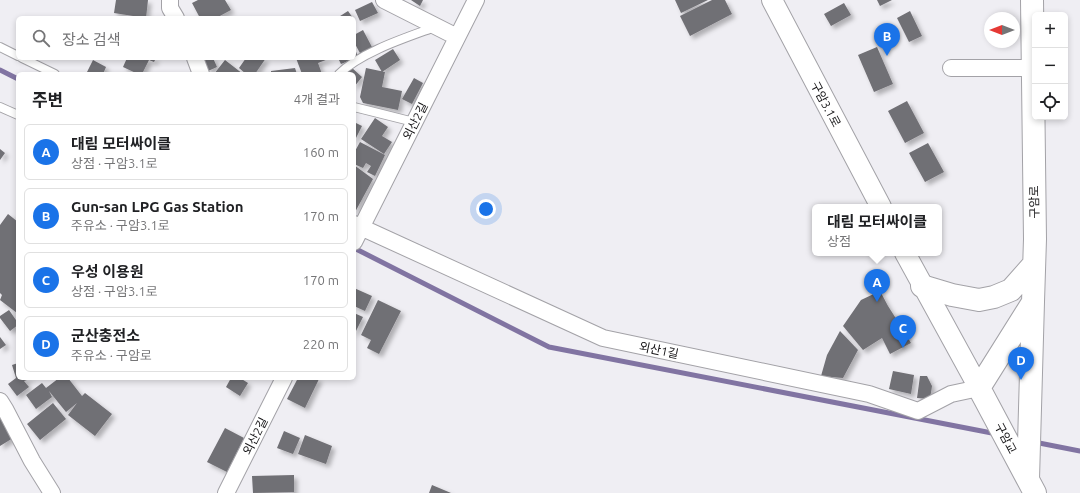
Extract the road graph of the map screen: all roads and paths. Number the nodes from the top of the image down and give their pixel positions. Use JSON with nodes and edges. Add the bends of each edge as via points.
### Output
{"nodes":[{"id":1,"x":170,"y":0,"type":"edge"},
{"id":2,"x":384,"y":0,"type":"edge"},
{"id":3,"x":476,"y":0,"type":"edge"},
{"id":4,"x":772,"y":0,"type":"edge"},
{"id":5,"x":1032,"y":0,"type":"edge"},
{"id":6,"x":175,"y":16,"type":"edge"},
{"id":7,"x":438,"y":26,"type":"junction"},
{"id":8,"x":457,"y":37,"type":"junction"},
{"id":9,"x":0,"y":47,"type":"edge"},
{"id":10,"x":1032,"y":48,"type":"edge"},
{"id":11,"x":16,"y":55,"type":"edge"},
{"id":12,"x":26,"y":60,"type":"edge"},
{"id":13,"x":196,"y":60,"type":"edge"},
{"id":14,"x":951,"y":68,"type":"dead end"},
{"id":15,"x":1032,"y":68,"type":"edge"},
{"id":16,"x":51,"y":72,"type":"edge"},
{"id":17,"x":200,"y":72,"type":"edge"},
{"id":18,"x":341,"y":72,"type":"edge"},
{"id":19,"x":1032,"y":84,"type":"edge"},
{"id":20,"x":0,"y":107,"type":"edge"},
{"id":21,"x":356,"y":108,"type":"edge"},
{"id":22,"x":16,"y":114,"type":"edge"},
{"id":23,"x":414,"y":122,"type":"junction"},
{"id":24,"x":879,"y":204,"type":"edge"},
{"id":25,"x":356,"y":232,"type":"edge"},
{"id":26,"x":907,"y":256,"type":"edge"},
{"id":27,"x":1034,"y":264,"type":"junction"},
{"id":28,"x":922,"y":286,"type":"junction"},
{"id":29,"x":1033,"y":302,"type":"junction"},
{"id":30,"x":283,"y":380,"type":"edge"},
{"id":31,"x":981,"y":392,"type":"junction"},
{"id":32,"x":0,"y":402,"type":"edge"},
{"id":33,"x":1032,"y":487,"type":"edge"},
{"id":34,"x":52,"y":493,"type":"edge"},
{"id":35,"x":226,"y":493,"type":"edge"}],
"edges":[{"from":1,"to":6,"type":"street","via":[[170,8]]},
{"from":2,"to":7,"type":"street"},
{"from":3,"to":8,"type":"street","name":"외산2길"},
{"from":4,"to":24,"type":"street","name":"구암3.1로"},
{"from":5,"to":10,"type":"main road","name":"구암로"},
{"from":7,"to":8,"type":"street"},
{"from":7,"to":18,"type":"lane","via":[[396,41],[348,65]]},
{"from":8,"to":23,"type":"street","name":"외산2길"},
{"from":9,"to":11,"type":"lane"},
{"from":12,"to":16,"type":"lane"},
{"from":13,"to":17,"type":"street"},
{"from":14,"to":15,"type":"street"},
{"from":19,"to":27,"type":"main road","name":"구암로"},
{"from":20,"to":22,"type":"lane"},
{"from":21,"to":23,"type":"lane"},
{"from":23,"to":25,"type":"street","name":"외산2길"},
{"from":25,"to":31,"type":"street","name":"외산1길","via":[[603,338],[869,394],[918,411],[951,394]]},
{"from":26,"to":28,"type":"street"},
{"from":27,"to":28,"type":"main road","via":[[1011,290],[979,300]]},
{"from":27,"to":29,"type":"main road","name":"구암로"},
{"from":28,"to":31,"type":"street"},
{"from":29,"to":31,"type":"main road"},
{"from":29,"to":33,"type":"main road","name":"구암로"},
{"from":30,"to":35,"type":"street","name":"외산2길"},
{"from":31,"to":33,"type":"main road","name":"구암교"},
{"from":32,"to":34,"type":"street"}]}
